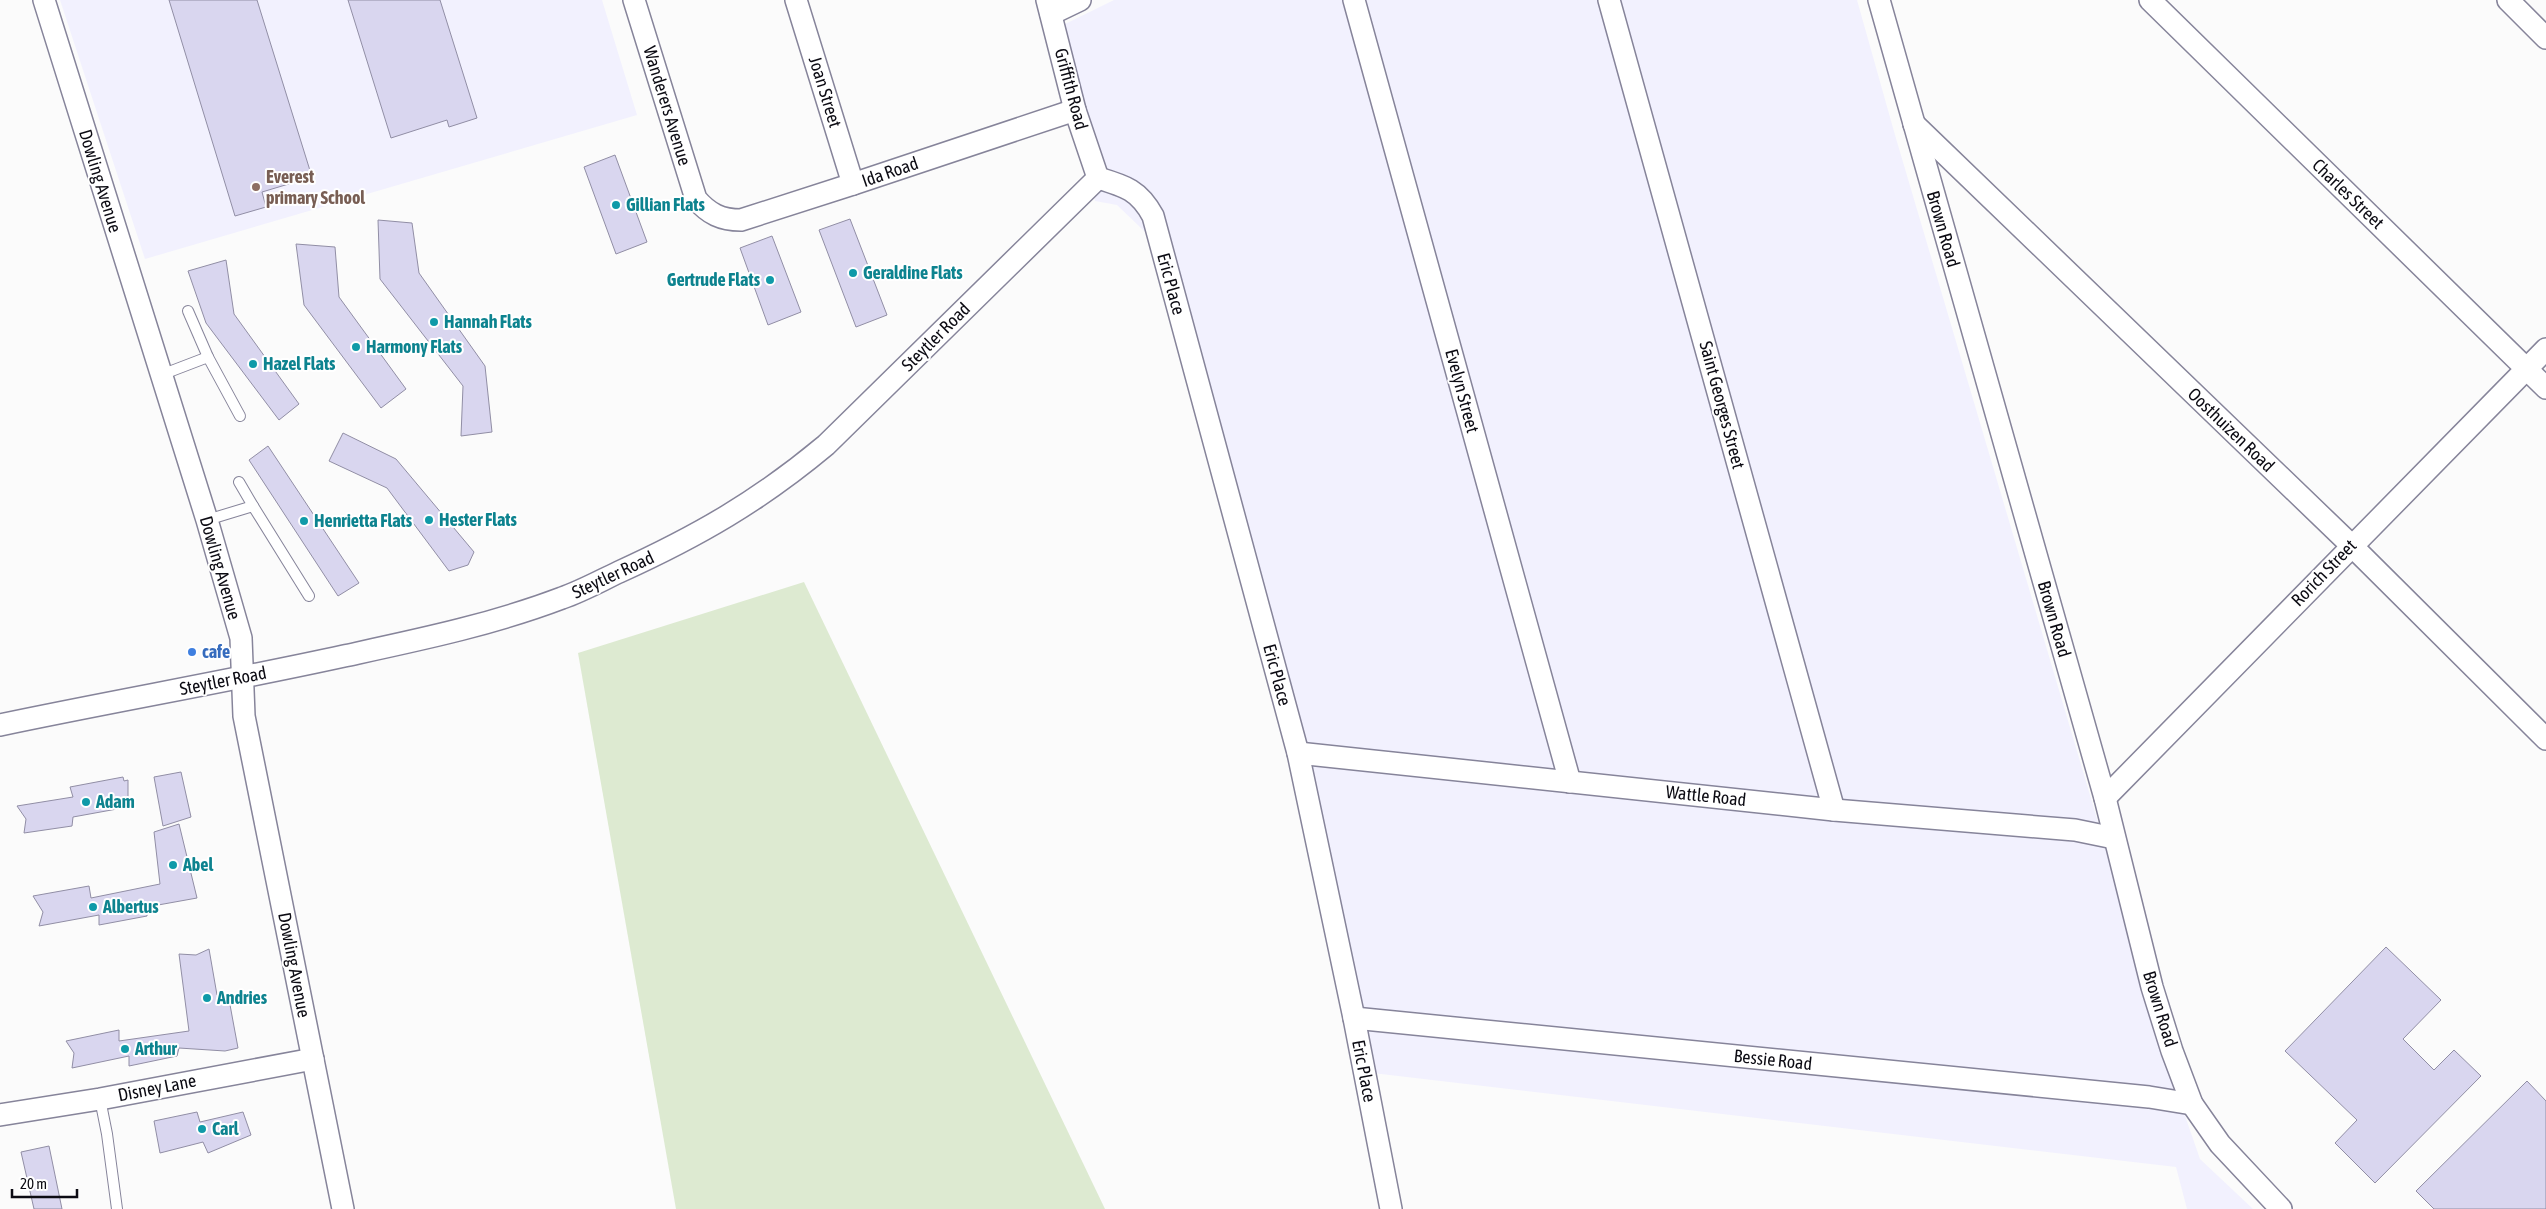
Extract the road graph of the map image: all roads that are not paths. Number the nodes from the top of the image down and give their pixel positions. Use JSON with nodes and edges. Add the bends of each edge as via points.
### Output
{"nodes":[{"id":1,"x":44,"y":0,"type":"edge"},
{"id":2,"x":634,"y":0,"type":"edge"},
{"id":3,"x":796,"y":0,"type":"edge"},
{"id":4,"x":1080,"y":0,"type":"edge"},
{"id":5,"x":1354,"y":0,"type":"edge"},
{"id":6,"x":1610,"y":0,"type":"edge"},
{"id":7,"x":1879,"y":0,"type":"edge"},
{"id":8,"x":2150,"y":0,"type":"edge"},
{"id":9,"x":2508,"y":0,"type":"edge"},
{"id":10,"x":1049,"y":7,"type":"edge"},
{"id":11,"x":2546,"y":38,"type":"edge"},
{"id":12,"x":1074,"y":110,"type":"junction"},
{"id":13,"x":1913,"y":124,"type":"junction"},
{"id":14,"x":1098,"y":178,"type":"junction"},
{"id":15,"x":854,"y":184,"type":"junction"},
{"id":16,"x":705,"y":209,"type":"joint"},
{"id":17,"x":188,"y":312,"type":"dead end"},
{"id":18,"x":2546,"y":349,"type":"edge"},
{"id":19,"x":208,"y":358,"type":"junction"},
{"id":20,"x":2526,"y":369,"type":"junction"},
{"id":21,"x":160,"y":375,"type":"junction"},
{"id":22,"x":2546,"y":388,"type":"edge"},
{"id":23,"x":240,"y":416,"type":"dead end"},
{"id":24,"x":239,"y":482,"type":"dead end"},
{"id":25,"x":253,"y":506,"type":"junction"},
{"id":26,"x":207,"y":520,"type":"junction"},
{"id":27,"x":2351,"y":545,"type":"junction"},
{"id":28,"x":309,"y":596,"type":"dead end"},
{"id":29,"x":242,"y":677,"type":"junction"},
{"id":30,"x":1,"y":723,"type":"edge"},
{"id":31,"x":2546,"y":739,"type":"edge"},
{"id":32,"x":1298,"y":753,"type":"junction"},
{"id":33,"x":1570,"y":782,"type":"junction"},
{"id":34,"x":2104,"y":798,"type":"junction"},
{"id":35,"x":1834,"y":810,"type":"junction"},
{"id":36,"x":2114,"y":838,"type":"junction"},
{"id":37,"x":1354,"y":1018,"type":"junction"},
{"id":38,"x":313,"y":1059,"type":"junction"},
{"id":39,"x":100,"y":1099,"type":"junction"},
{"id":40,"x":2192,"y":1104,"type":"junction"},
{"id":41,"x":0,"y":1115,"type":"edge"},
{"id":42,"x":117,"y":1209,"type":"edge"},
{"id":43,"x":343,"y":1209,"type":"edge"},
{"id":44,"x":1391,"y":1209,"type":"edge"},
{"id":45,"x":2281,"y":1209,"type":"edge"}],
"edges":[{"from":1,"to":21,"type":"street","name":"Dowling Avenue"},
{"from":2,"to":16,"type":"street","name":"Wanderers Avenue","via":[[696,198]]},
{"from":3,"to":15,"type":"street","name":"Joan Street"},
{"from":4,"to":10,"type":"street"},
{"from":5,"to":33,"type":"street","name":"Evelyn Street"},
{"from":6,"to":35,"type":"street","name":"Saint Georges Street"},
{"from":7,"to":13,"type":"street","name":"Brown Road"},
{"from":8,"to":20,"type":"street","name":"Charles Street"},
{"from":9,"to":11,"type":"street"},
{"from":10,"to":12,"type":"street","name":"Griffith Road"},
{"from":12,"to":14,"type":"street","name":"Griffith Road"},
{"from":12,"to":15,"type":"street","name":"Ida Road"},
{"from":13,"to":27,"type":"street","name":"Oosthuizen Road"},
{"from":13,"to":34,"type":"street","name":"Brown Road"},
{"from":14,"to":29,"type":"street","name":"Steytler Road","via":[[826,445],[786,478],[682,544],[564,597],[500,619],[421,640]]},
{"from":14,"to":32,"type":"street","name":"Eric Place","via":[[1137,193],[1153,216]]},
{"from":15,"to":16,"type":"street","name":"Ida Road","via":[[741,220],[721,218]]},
{"from":17,"to":19,"type":"lane"},
{"from":18,"to":20,"type":"street","name":"Rorich Street"},
{"from":19,"to":21,"type":"lane"},
{"from":19,"to":23,"type":"lane"},
{"from":20,"to":22,"type":"street","name":"Charles Street"},
{"from":20,"to":27,"type":"street","name":"Rorich Street"},
{"from":21,"to":26,"type":"street","name":"Dowling Avenue"},
{"from":24,"to":25,"type":"lane"},
{"from":25,"to":26,"type":"lane"},
{"from":25,"to":28,"type":"lane"},
{"from":26,"to":29,"type":"street","name":"Dowling Avenue","via":[[241,638]]},
{"from":27,"to":31,"type":"street","name":"Oosthuizen Road"},
{"from":27,"to":34,"type":"street","name":"Rorich Street"},
{"from":29,"to":30,"type":"street","name":"Steytler Road"},
{"from":29,"to":38,"type":"street","name":"Dowling Avenue","via":[[244,716]]},
{"from":32,"to":33,"type":"street","name":"Wattle Road"},
{"from":32,"to":37,"type":"street","name":"Eric Place"},
{"from":33,"to":35,"type":"street","name":"Wattle Road"},
{"from":34,"to":36,"type":"street","name":"Brown Road"},
{"from":35,"to":36,"type":"street","name":"Wattle Road","via":[[2075,830]]},
{"from":36,"to":40,"type":"street","name":"Brown Road","via":[[2152,987]]},
{"from":37,"to":40,"type":"street","name":"Bessie Road","via":[[2149,1097]]},
{"from":37,"to":44,"type":"street","name":"Eric Place"},
{"from":38,"to":39,"type":"street","name":"Disney Lane"},
{"from":38,"to":43,"type":"street","name":"Dowling Avenue"},
{"from":39,"to":41,"type":"street","name":"Disney Lane"},
{"from":39,"to":42,"type":"lane"},
{"from":40,"to":45,"type":"street","name":"Brown Road","via":[[2220,1144]]}]}
